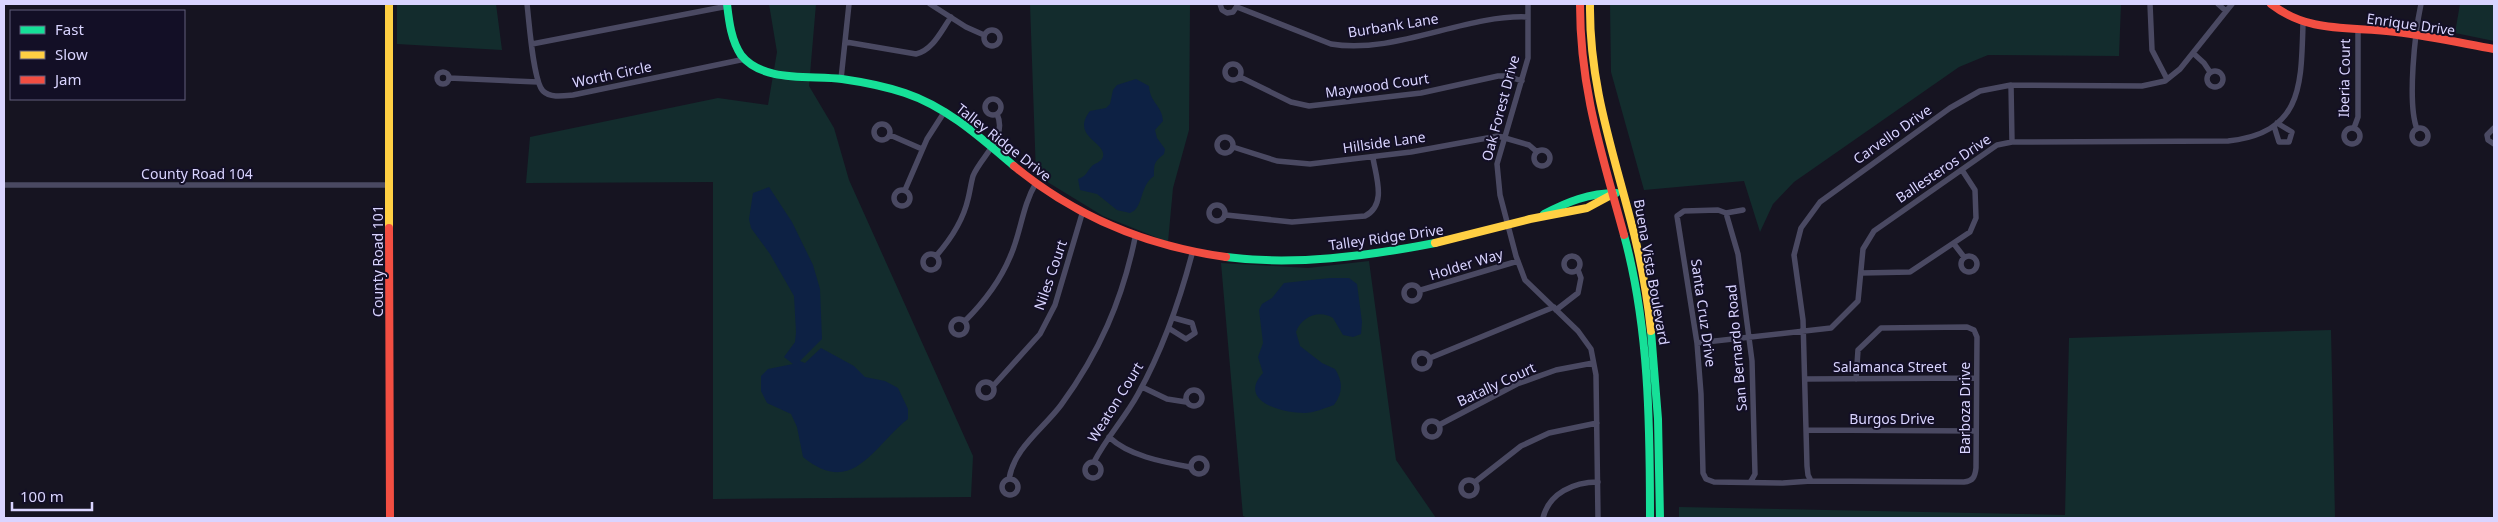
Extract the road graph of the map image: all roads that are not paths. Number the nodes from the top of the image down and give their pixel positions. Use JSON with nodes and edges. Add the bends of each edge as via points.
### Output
{"nodes":[{"id":1,"x":389,"y":4,"type":"edge"},
{"id":2,"x":527,"y":4,"type":"edge"},
{"id":3,"x":849,"y":4,"type":"edge"},
{"id":4,"x":930,"y":4,"type":"edge"},
{"id":5,"x":1220,"y":4,"type":"edge"},
{"id":6,"x":1528,"y":4,"type":"edge"},
{"id":7,"x":1580,"y":4,"type":"edge"},
{"id":8,"x":1590,"y":4,"type":"edge"},
{"id":9,"x":2150,"y":4,"type":"edge"},
{"id":10,"x":2218,"y":4,"type":"edge"},
{"id":11,"x":2232,"y":4,"type":"edge"},
{"id":12,"x":2270,"y":4,"type":"edge"},
{"id":13,"x":2421,"y":4,"type":"edge"},
{"id":14,"x":727,"y":5,"type":"edge"},
{"id":15,"x":1237,"y":6,"type":"edge"},
{"id":16,"x":2226,"y":10,"type":"junction"},
{"id":17,"x":1528,"y":16,"type":"junction"},
{"id":18,"x":951,"y":17,"type":"junction"},
{"id":19,"x":2303,"y":24,"type":"junction"},
{"id":20,"x":2358,"y":29,"type":"junction"},
{"id":21,"x":984,"y":35,"type":"dead end"},
{"id":22,"x":2415,"y":35,"type":"junction"},
{"id":23,"x":846,"y":42,"type":"junction"},
{"id":24,"x":532,"y":44,"type":"junction"},
{"id":25,"x":2494,"y":50,"type":"edge"},
{"id":26,"x":2192,"y":53,"type":"junction"},
{"id":27,"x":745,"y":59,"type":"junction"},
{"id":28,"x":2210,"y":72,"type":"dead end"},
{"id":29,"x":1240,"y":76,"type":"dead end"},
{"id":30,"x":449,"y":78,"type":"dead end"},
{"id":31,"x":841,"y":79,"type":"junction"},
{"id":32,"x":2167,"y":80,"type":"junction"},
{"id":33,"x":1522,"y":81,"type":"junction"},
{"id":34,"x":538,"y":82,"type":"junction"},
{"id":35,"x":2011,"y":85,"type":"junction"},
{"id":36,"x":945,"y":111,"type":"junction"},
{"id":37,"x":997,"y":114,"type":"dead end"},
{"id":38,"x":2354,"y":128,"type":"dead end"},
{"id":39,"x":2494,"y":128,"type":"edge"},
{"id":40,"x":2417,"y":129,"type":"dead end"},
{"id":41,"x":890,"y":135,"type":"dead end"},
{"id":42,"x":1505,"y":138,"type":"junction"},
{"id":43,"x":2012,"y":142,"type":"junction"},
{"id":44,"x":2494,"y":144,"type":"edge"},
{"id":45,"x":992,"y":147,"type":"junction"},
{"id":46,"x":1233,"y":148,"type":"dead end"},
{"id":47,"x":922,"y":149,"type":"junction"},
{"id":48,"x":1536,"y":151,"type":"dead end"},
{"id":49,"x":1373,"y":158,"type":"junction"},
{"id":50,"x":1962,"y":170,"type":"junction"},
{"id":51,"x":1036,"y":183,"type":"junction"},
{"id":52,"x":4,"y":185,"type":"edge"},
{"id":53,"x":389,"y":186,"type":"junction"},
{"id":54,"x":905,"y":190,"type":"dead end"},
{"id":55,"x":1624,"y":191,"type":"junction"},
{"id":56,"x":1613,"y":194,"type":"junction"},
{"id":57,"x":1743,"y":210,"type":"dead end"},
{"id":58,"x":1726,"y":213,"type":"junction"},
{"id":59,"x":1082,"y":214,"type":"junction"},
{"id":60,"x":1226,"y":215,"type":"dead end"},
{"id":61,"x":1508,"y":226,"type":"junction"},
{"id":62,"x":1135,"y":238,"type":"junction"},
{"id":63,"x":1954,"y":244,"type":"junction"},
{"id":64,"x":1192,"y":254,"type":"junction"},
{"id":65,"x":936,"y":256,"type":"dead end"},
{"id":66,"x":1964,"y":257,"type":"dead end"},
{"id":67,"x":1518,"y":261,"type":"junction"},
{"id":68,"x":1578,"y":270,"type":"dead end"},
{"id":69,"x":1861,"y":273,"type":"junction"},
{"id":70,"x":1421,"y":290,"type":"dead end"},
{"id":71,"x":1555,"y":309,"type":"junction"},
{"id":72,"x":1174,"y":318,"type":"junction"},
{"id":73,"x":965,"y":321,"type":"dead end"},
{"id":74,"x":1170,"y":329,"type":"junction"},
{"id":75,"x":1803,"y":331,"type":"junction"},
{"id":76,"x":1748,"y":337,"type":"junction"},
{"id":77,"x":1697,"y":343,"type":"junction"},
{"id":78,"x":1430,"y":358,"type":"dead end"},
{"id":79,"x":1593,"y":363,"type":"junction"},
{"id":80,"x":1976,"y":378,"type":"junction"},
{"id":81,"x":1805,"y":379,"type":"junction"},
{"id":82,"x":1856,"y":379,"type":"junction"},
{"id":83,"x":994,"y":385,"type":"dead end"},
{"id":84,"x":1142,"y":387,"type":"junction"},
{"id":85,"x":1186,"y":402,"type":"dead end"},
{"id":86,"x":1597,"y":423,"type":"junction"},
{"id":87,"x":1439,"y":425,"type":"dead end"},
{"id":88,"x":1807,"y":430,"type":"junction"},
{"id":89,"x":1976,"y":430,"type":"junction"},
{"id":90,"x":1109,"y":437,"type":"junction"},
{"id":91,"x":1094,"y":462,"type":"dead end"},
{"id":92,"x":1190,"y":467,"type":"dead end"},
{"id":93,"x":1009,"y":479,"type":"dead end"},
{"id":94,"x":1811,"y":480,"type":"junction"},
{"id":95,"x":1751,"y":481,"type":"junction"},
{"id":96,"x":1475,"y":482,"type":"dead end"},
{"id":97,"x":1598,"y":482,"type":"junction"},
{"id":98,"x":390,"y":518,"type":"edge"},
{"id":99,"x":1543,"y":518,"type":"edge"},
{"id":100,"x":1598,"y":518,"type":"edge"},
{"id":101,"x":1650,"y":518,"type":"edge"},
{"id":102,"x":1660,"y":518,"type":"edge"}],
"edges":[{"from":1,"to":53,"type":"street","name":"County Road 101"},
{"from":2,"to":24,"type":"street"},
{"from":3,"to":23,"type":"street"},
{"from":4,"to":18,"type":"street"},
{"from":5,"to":15,"type":"street","name":"Burbank Lane","via":[[1227,13],[1233,12]]},
{"from":6,"to":17,"type":"street","name":"Oak Forest Drive"},
{"from":7,"to":56,"type":"street","name":"Buena Vista Boulevard","via":[[1580,48],[1586,93]]},
{"from":8,"to":55,"type":"street","name":"Buena Vista Boulevard","via":[[1599,105]]},
{"from":9,"to":32,"type":"street","via":[[2152,50]]},
{"from":10,"to":16,"type":"street"},
{"from":11,"to":16,"type":"street"},
{"from":12,"to":19,"type":"street","name":"Enrique Drive"},
{"from":13,"to":22,"type":"street"},
{"from":14,"to":24,"type":"street"},
{"from":14,"to":27,"type":"street","via":[[733,38]]},
{"from":15,"to":17,"type":"street","name":"Burbank Lane","via":[[1332,44],[1346,46],[1420,36],[1512,16]]},
{"from":16,"to":26,"type":"street"},
{"from":17,"to":33,"type":"street","name":"Oak Forest Drive","via":[[1528,52]]},
{"from":18,"to":21,"type":"street"},
{"from":18,"to":23,"type":"street","via":[[925,52],[916,54]]},
{"from":19,"to":20,"type":"street","name":"Enrique Drive"},
{"from":19,"to":43,"type":"street","name":"Ballesteros Drive","via":[[2299,88],[2289,109],[2275,124],[2253,137],[2228,142]]},
{"from":20,"to":22,"type":"street","name":"Enrique Drive"},
{"from":20,"to":38,"type":"street","name":"Iberia Court","via":[[2358,117]]},
{"from":22,"to":25,"type":"street","name":"Enrique Drive"},
{"from":22,"to":40,"type":"street","via":[[2414,115]]},
{"from":23,"to":31,"type":"street"},
{"from":24,"to":34,"type":"street"},
{"from":26,"to":28,"type":"street"},
{"from":26,"to":32,"type":"street"},
{"from":27,"to":31,"type":"street","name":"Talley Ridge Drive","via":[[762,69],[780,73]]},
{"from":27,"to":34,"type":"street","name":"Worth Circle","via":[[573,95],[544,92]]},
{"from":29,"to":33,"type":"street","name":"Maywood Court","via":[[1291,102],[1309,106],[1421,93],[1498,76]]},
{"from":30,"to":34,"type":"street"},
{"from":31,"to":36,"type":"street","name":"Talley Ridge Drive","via":[[881,86]]},
{"from":32,"to":35,"type":"street","name":"Carvello Drive","via":[[2142,86]]},
{"from":33,"to":42,"type":"street","name":"Oak Forest Drive"},
{"from":35,"to":43,"type":"street"},
{"from":35,"to":75,"type":"street","name":"Carvello Drive","via":[[1989,88],[1968,97],[1836,188],[1814,209],[1797,237],[1794,255]]},
{"from":36,"to":45,"type":"street","name":"Talley Ridge Drive"},
{"from":36,"to":47,"type":"street"},
{"from":37,"to":45,"type":"street","via":[[999,129]]},
{"from":39,"to":44,"type":"street","via":[[2487,135]]},
{"from":41,"to":47,"type":"street"},
{"from":42,"to":48,"type":"street","name":"Hillside Lane","via":[[1529,144]]},
{"from":42,"to":49,"type":"street","name":"Hillside Lane","via":[[1486,138]]},
{"from":42,"to":61,"type":"street","name":"Oak Forest Drive","via":[[1496,171]]},
{"from":43,"to":50,"type":"street","name":"Ballesteros Drive","via":[[1997,145]]},
{"from":45,"to":51,"type":"street","name":"Talley Ridge Drive"},
{"from":45,"to":65,"type":"street","via":[[973,176],[968,201],[952,237]]},
{"from":46,"to":49,"type":"street","name":"Hillside Lane","via":[[1292,164]]},
{"from":47,"to":54,"type":"street"},
{"from":49,"to":60,"type":"street","via":[[1379,197],[1372,212],[1365,216],[1292,222]]},
{"from":50,"to":63,"type":"street","via":[[1975,190],[1976,218],[1972,229]]},
{"from":50,"to":69,"type":"street","name":"Ballesteros Drive","via":[[1874,231],[1864,249]]},
{"from":51,"to":59,"type":"street","name":"Talley Ridge Drive"},
{"from":51,"to":73,"type":"street","via":[[1027,198],[1010,258],[987,297]]},
{"from":52,"to":53,"type":"street","name":"County Road 104"},
{"from":53,"to":98,"type":"street","name":"County Road 101"},
{"from":55,"to":56,"type":"street","name":"Talley Ridge Drive"},
{"from":55,"to":102,"type":"street","name":"Buena Vista Boulevard","via":[[1652,330],[1660,436]]},
{"from":56,"to":61,"type":"street","name":"Talley Ridge Drive","via":[[1602,204]]},
{"from":56,"to":101,"type":"street","name":"Buena Vista Boulevard","via":[[1634,277],[1642,338],[1648,400]]},
{"from":57,"to":58,"type":"street"},
{"from":58,"to":76,"type":"street","name":"San Bernardo Road","via":[[1738,254]]},
{"from":58,"to":77,"type":"street","name":"Santa Cruz Drive","via":[[1684,210],[1679,213],[1677,221]]},
{"from":59,"to":62,"type":"street","name":"Talley Ridge Drive"},
{"from":59,"to":83,"type":"street","name":"Niles Court","via":[[1055,305],[1040,334]]},
{"from":61,"to":64,"type":"street","name":"Talley Ridge Drive","via":[[1421,246],[1318,259],[1243,260]]},
{"from":61,"to":67,"type":"street","name":"Oak Forest Drive"},
{"from":62,"to":64,"type":"street","name":"Talley Ridge Drive"},
{"from":62,"to":93,"type":"street","via":[[1127,279],[1098,348],[1060,405],[1018,454]]},
{"from":63,"to":66,"type":"street"},
{"from":63,"to":69,"type":"street","via":[[1910,272]]},
{"from":64,"to":72,"type":"street","name":"Weaton Court"},
{"from":67,"to":70,"type":"street","name":"Holder Way"},
{"from":67,"to":71,"type":"street","name":"Oak Forest Drive","via":[[1526,280]]},
{"from":68,"to":71,"type":"street","via":[[1578,292]]},
{"from":69,"to":75,"type":"street","name":"Ballesteros Drive","via":[[1859,296],[1851,310],[1831,328]]},
{"from":71,"to":78,"type":"street","via":[[1496,329]]},
{"from":71,"to":79,"type":"street","name":"Oak Forest Drive","via":[[1591,349]]},
{"from":72,"to":74,"type":"street","name":"Weaton Court"},
{"from":72,"to":74,"type":"street","via":[[1192,323],[1195,333],[1186,339]]},
{"from":74,"to":84,"type":"street","name":"Weaton Court"},
{"from":75,"to":76,"type":"street","name":"Ballesteros Drive"},
{"from":75,"to":81,"type":"street","name":"Carvello Drive"},
{"from":76,"to":77,"type":"street","name":"Ballesteros Drive"},
{"from":76,"to":95,"type":"street","name":"San Bernardo Road","via":[[1755,428],[1755,474]]},
{"from":77,"to":95,"type":"street","name":"Santa Cruz Drive","via":[[1704,476],[1714,482]]},
{"from":79,"to":86,"type":"street","name":"Oak Forest Drive"},
{"from":79,"to":87,"type":"street","name":"Batally Court","via":[[1556,370],[1517,384]]},
{"from":80,"to":82,"type":"street","name":"Salamanca Street"},
{"from":80,"to":82,"type":"street","name":"Barboza Drive","via":[[1976,333],[1966,327],[1881,328],[1858,350]]},
{"from":80,"to":89,"type":"street","name":"Barboza Drive"},
{"from":81,"to":82,"type":"street","name":"Salamanca Street"},
{"from":81,"to":88,"type":"street","name":"Carvello Drive"},
{"from":84,"to":85,"type":"street","via":[[1167,399]]},
{"from":84,"to":90,"type":"street","name":"Weaton Court"},
{"from":86,"to":96,"type":"street","via":[[1549,433],[1521,446]]},
{"from":86,"to":97,"type":"street","name":"Oak Forest Drive"},
{"from":88,"to":89,"type":"street","name":"Burgos Drive"},
{"from":88,"to":94,"type":"street","name":"Carvello Drive","via":[[1808,475]]},
{"from":89,"to":94,"type":"street","name":"Barboza Drive","via":[[1976,468],[1974,477],[1969,481]]},
{"from":90,"to":91,"type":"street","name":"Weaton Court"},
{"from":90,"to":92,"type":"street","via":[[1115,443],[1165,463]]},
{"from":94,"to":95,"type":"street","via":[[1782,483]]},
{"from":97,"to":99,"type":"street","via":[[1570,486],[1556,496]]},
{"from":97,"to":100,"type":"street","name":"Oak Forest Drive"}]}
